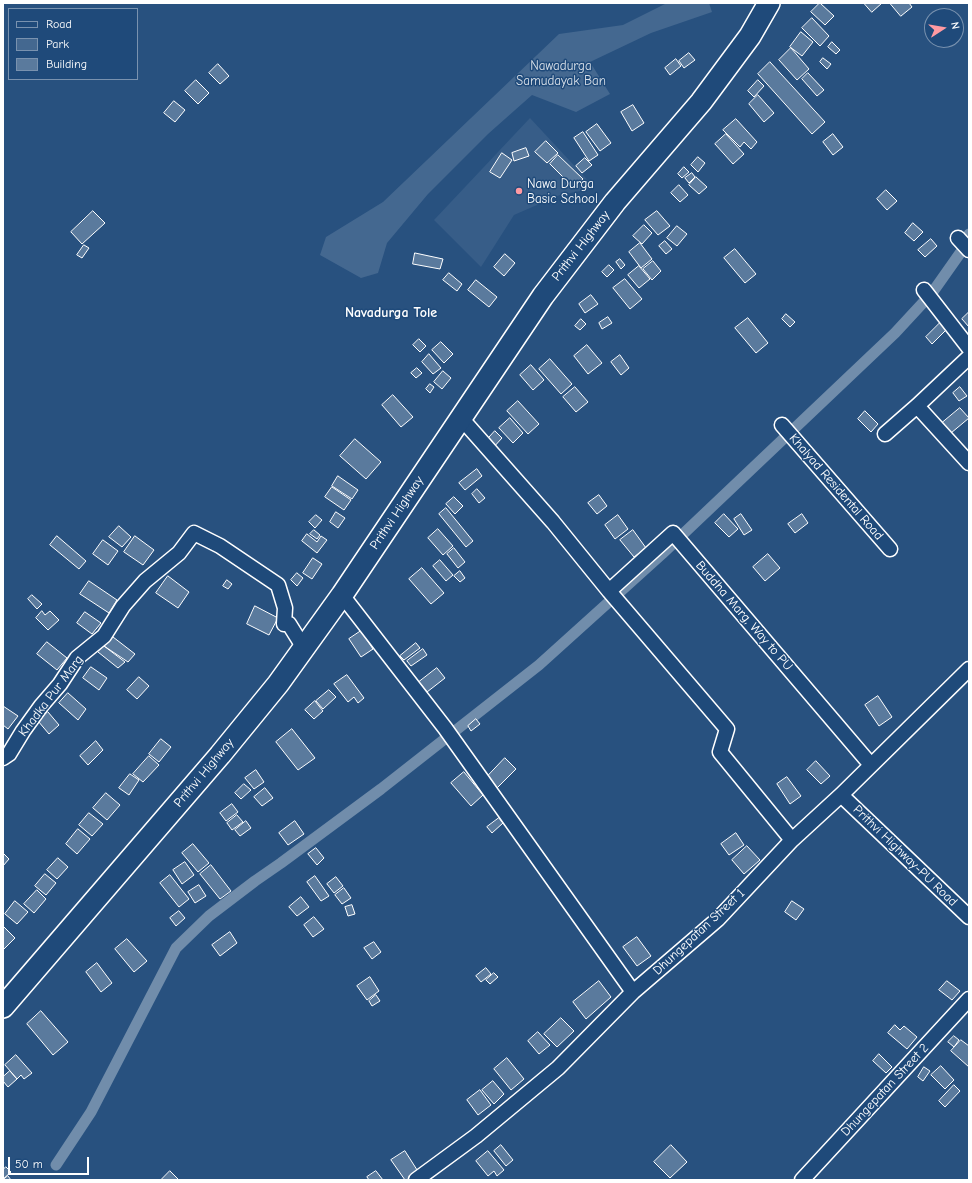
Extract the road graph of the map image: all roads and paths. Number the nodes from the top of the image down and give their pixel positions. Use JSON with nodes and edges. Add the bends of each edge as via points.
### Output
{"nodes":[{"id":1,"x":769,"y":3,"type":"edge"},
{"id":2,"x":958,"y":238,"type":"dead end"},
{"id":3,"x":969,"y":250,"type":"edge"},
{"id":4,"x":924,"y":290,"type":"dead end"},
{"id":5,"x":969,"y":348,"type":"edge"},
{"id":6,"x":969,"y":357,"type":"edge"},
{"id":7,"x":917,"y":406,"type":"junction"},
{"id":8,"x":461,"y":418,"type":"junction"},
{"id":9,"x":782,"y":425,"type":"dead end"},
{"id":10,"x":885,"y":434,"type":"dead end"},
{"id":11,"x":969,"y":463,"type":"edge"},
{"id":12,"x":890,"y":549,"type":"dead end"},
{"id":13,"x":609,"y":591,"type":"junction"},
{"id":14,"x":342,"y":595,"type":"junction"},
{"id":15,"x":304,"y":648,"type":"junction"},
{"id":16,"x":969,"y":669,"type":"edge"},
{"id":17,"x":3,"y":758,"type":"edge"},
{"id":18,"x":872,"y":764,"type":"junction"},
{"id":19,"x":841,"y":795,"type":"junction"},
{"id":20,"x":792,"y":840,"type":"junction"},
{"id":21,"x":969,"y":917,"type":"edge"},
{"id":22,"x":633,"y":992,"type":"junction"},
{"id":23,"x":969,"y":999,"type":"edge"},
{"id":24,"x":3,"y":1007,"type":"edge"},
{"id":25,"x":416,"y":1180,"type":"edge"},
{"id":26,"x":802,"y":1180,"type":"edge"}],
"edges":[{"from":1,"to":8,"type":"highway","name":"Prithvi Highway","via":[[750,36],[701,102],[615,202],[543,296]]},
{"from":2,"to":3,"type":"street"},
{"from":4,"to":5,"type":"street"},
{"from":6,"to":7,"type":"street"},
{"from":7,"to":10,"type":"street"},
{"from":7,"to":11,"type":"street"},
{"from":8,"to":13,"type":"street","via":[[553,522]]},
{"from":8,"to":14,"type":"highway","name":"Prithvi Highway"},
{"from":9,"to":12,"type":"street","name":"Khalyad Residental Road"},
{"from":13,"to":18,"type":"street","name":"Buddha Marg, Way to PU","via":[[673,533]]},
{"from":13,"to":20,"type":"street","via":[[727,729],[720,752]]},
{"from":14,"to":15,"type":"highway","name":"Prithvi Highway"},
{"from":14,"to":22,"type":"street","via":[[445,728]]},
{"from":15,"to":17,"type":"street","name":"Khadka Pur Marg","via":[[289,624],[284,624],[285,608],[278,585],[220,546],[194,533],[179,553],[145,581],[123,606],[104,636],[77,658],[9,754]]},
{"from":15,"to":24,"type":"highway","name":"Prithvi Highway","via":[[220,755]]},
{"from":16,"to":18,"type":"street","name":"Dhungepatan Street 1"},
{"from":18,"to":19,"type":"street","name":"Dhungepatan Street 1"},
{"from":19,"to":20,"type":"street","name":"Dhungepatan Street 1"},
{"from":19,"to":21,"type":"street","name":"Prithvi Highway-PU Road"},
{"from":20,"to":22,"type":"street","name":"Dhungepatan Street 1","via":[[718,919]]},
{"from":22,"to":25,"type":"street","name":"Dhungepatan Street 1","via":[[558,1068],[476,1136]]},
{"from":23,"to":26,"type":"street","name":"Dhungepatan Street 2"}]}
